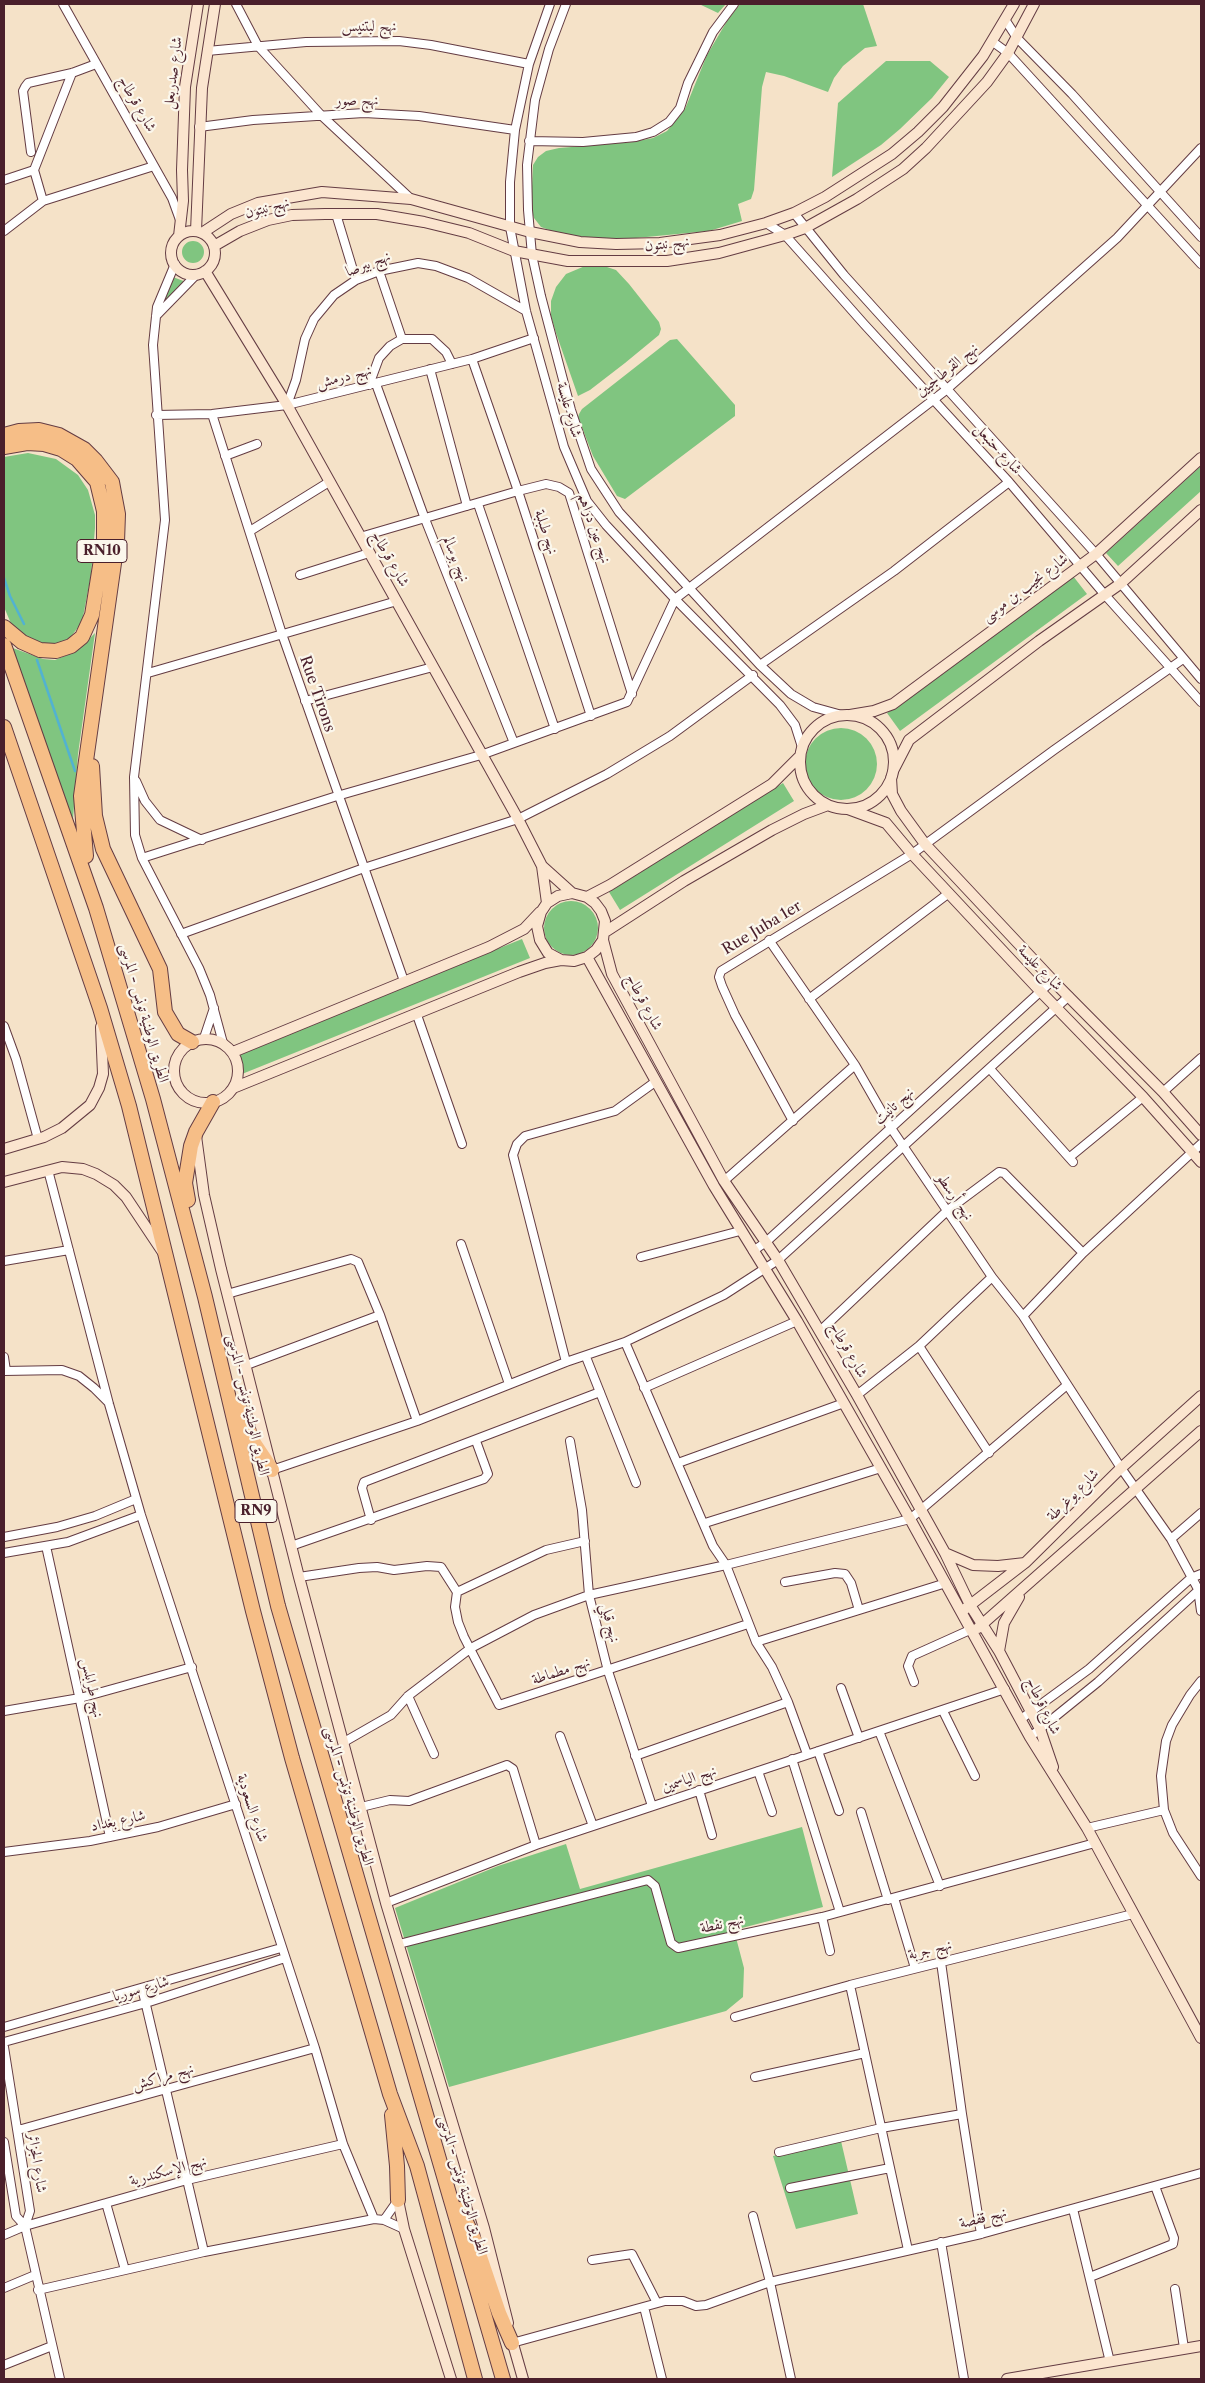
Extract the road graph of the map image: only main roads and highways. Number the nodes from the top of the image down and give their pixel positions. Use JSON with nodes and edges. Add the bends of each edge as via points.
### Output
{"nodes":[{"id":1,"x":4,"y":435,"type":"edge"},
{"id":2,"x":4,"y":447,"type":"edge"},
{"id":3,"x":4,"y":627,"type":"edge"},
{"id":4,"x":4,"y":645,"type":"edge"},
{"id":5,"x":96,"y":696,"type":"junction"},
{"id":6,"x":4,"y":727,"type":"edge"},
{"id":7,"x":96,"y":908,"type":"junction"},
{"id":8,"x":198,"y":1040,"type":"road end"},
{"id":9,"x":213,"y":1102,"type":"road end"},
{"id":10,"x":205,"y":1297,"type":"junction"},
{"id":11,"x":222,"y":1367,"type":"junction"},
{"id":12,"x":272,"y":1470,"type":"road end"},
{"id":13,"x":390,"y":2094,"type":"junction"},
{"id":14,"x":440,"y":2164,"type":"junction"},
{"id":15,"x":398,"y":2200,"type":"road end"},
{"id":16,"x":512,"y":2343,"type":"road end"},
{"id":17,"x":475,"y":2379,"type":"edge"},
{"id":18,"x":503,"y":2379,"type":"edge"}],
"edges":[{"from":1,"to":5,"type":"highway","via":[[39,430],[59,435],[84,449],[112,482],[118,514],[117,542]]},
{"from":2,"to":3,"type":"highway","number":"RN10","via":[[44,444],[77,459],[97,482],[104,511],[104,541],[92,615],[82,637],[71,646],[56,651],[40,650],[22,642]]},
{"from":4,"to":7,"type":"highway","name":"الطريق الوطنية تونس - المرسى","number":"RN9"},
{"from":5,"to":7,"type":"highway","via":[[81,796],[83,840]]},
{"from":5,"to":8,"type":"highway","via":[[92,781],[103,849],[160,969],[165,1012],[178,1034]]},
{"from":6,"to":13,"type":"highway","number":"RN9","via":[[100,1008],[129,1106],[253,1611]]},
{"from":7,"to":10,"type":"highway","name":"الطريق الوطنية تونس - المرسى","number":"RN9","via":[[153,1099]]},
{"from":9,"to":10,"type":"highway","via":[[196,1132],[186,1183]]},
{"from":10,"to":11,"type":"highway","name":"الطريق الوطنية تونس - المرسى","number":"RN9"},
{"from":11,"to":12,"type":"highway","via":[[254,1443]]},
{"from":11,"to":14,"type":"highway","name":"الطريق الوطنية تونس - المرسى","number":"RN9","via":[[278,1606]]},
{"from":13,"to":15,"type":"highway"},
{"from":13,"to":17,"type":"highway","number":"RN9","via":[[417,2166]]},
{"from":14,"to":16,"type":"highway","via":[[474,2239]]},
{"from":14,"to":18,"type":"highway","name":"الطريق الوطنية تونس - المرسى","number":"RN9"}]}
